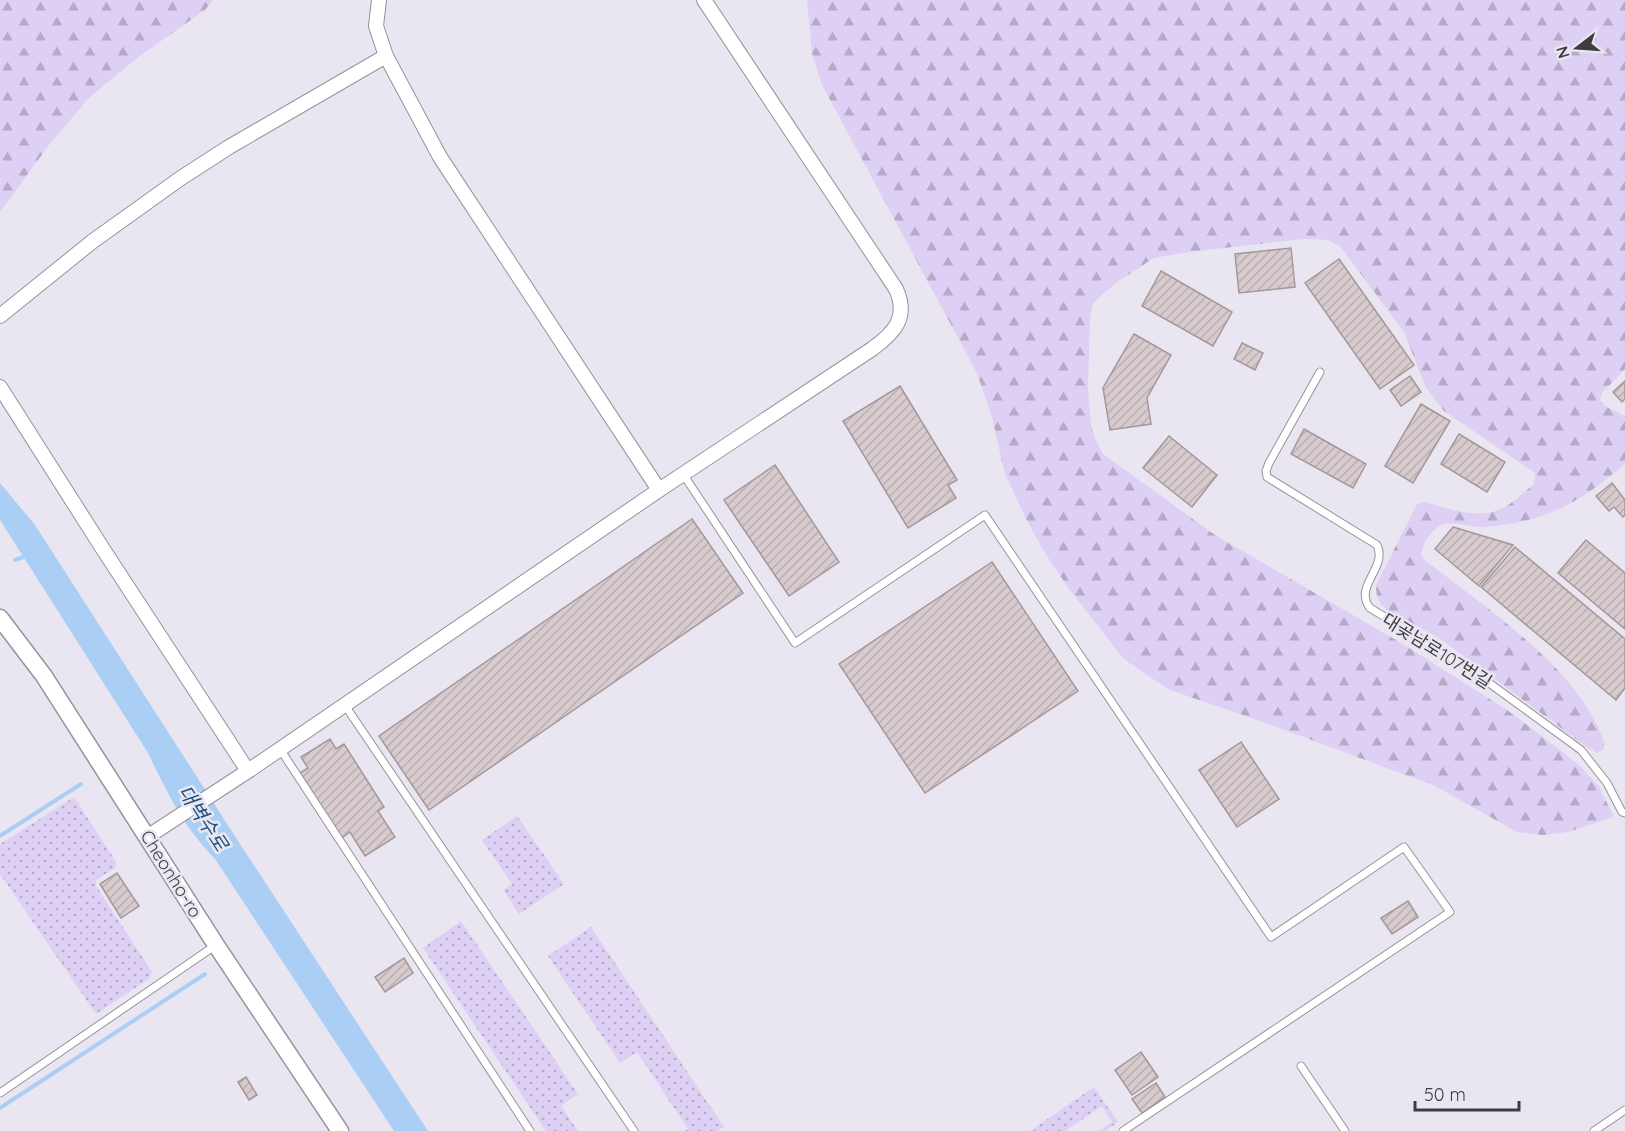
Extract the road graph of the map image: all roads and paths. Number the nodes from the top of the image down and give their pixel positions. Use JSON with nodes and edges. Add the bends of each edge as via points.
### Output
{"nodes":[{"id":1,"x":379,"y":0,"type":"edge"},
{"id":2,"x":704,"y":0,"type":"edge"},
{"id":3,"x":386,"y":56,"type":"junction"},
{"id":4,"x":0,"y":316,"type":"edge"},
{"id":5,"x":1320,"y":372,"type":"dead end"},
{"id":6,"x":0,"y":387,"type":"edge"},
{"id":7,"x":683,"y":474,"type":"junction"},
{"id":8,"x":659,"y":490,"type":"junction"},
{"id":9,"x":0,"y":618,"type":"edge"},
{"id":10,"x":344,"y":704,"type":"junction"},
{"id":11,"x":279,"y":749,"type":"junction"},
{"id":12,"x":248,"y":771,"type":"junction"},
{"id":13,"x":1625,"y":813,"type":"edge"},
{"id":14,"x":147,"y":837,"type":"junction"},
{"id":15,"x":216,"y":945,"type":"junction"},
{"id":16,"x":1301,"y":1066,"type":"dead end"},
{"id":17,"x":0,"y":1093,"type":"edge"},
{"id":18,"x":1625,"y":1110,"type":"edge"},
{"id":19,"x":340,"y":1131,"type":"edge"},
{"id":20,"x":530,"y":1131,"type":"edge"},
{"id":21,"x":634,"y":1131,"type":"edge"},
{"id":22,"x":1123,"y":1131,"type":"edge"},
{"id":23,"x":1345,"y":1131,"type":"edge"},
{"id":24,"x":1593,"y":1131,"type":"edge"}],
"edges":[{"from":1,"to":3,"type":"street","via":[[376,26]]},
{"from":2,"to":7,"type":"street","via":[[885,271],[901,300],[902,310],[894,330],[872,350]]},
{"from":3,"to":4,"type":"street","via":[[181,178],[93,241]]},
{"from":3,"to":8,"type":"street","via":[[460,189]]},
{"from":5,"to":13,"type":"lane","name":"대곶남로107번길","via":[[1269,463],[1267,477],[1377,545],[1380,560],[1364,596],[1370,608],[1470,669],[1581,750]]},
{"from":6,"to":12,"type":"street"},
{"from":7,"to":8,"type":"street"},
{"from":7,"to":22,"type":"lane","via":[[795,642],[984,515],[1271,937],[1404,847],[1450,912]]},
{"from":8,"to":10,"type":"street"},
{"from":9,"to":14,"type":"street","name":"Cheonho-ro","via":[[44,676]]},
{"from":10,"to":11,"type":"street"},
{"from":10,"to":21,"type":"lane"},
{"from":11,"to":12,"type":"street"},
{"from":11,"to":20,"type":"lane"},
{"from":12,"to":14,"type":"street"},
{"from":14,"to":15,"type":"street","name":"Cheonho-ro"},
{"from":15,"to":17,"type":"lane"},
{"from":15,"to":19,"type":"street","name":"Cheonho-ro"},
{"from":16,"to":23,"type":"lane"},
{"from":18,"to":24,"type":"lane"}]}
